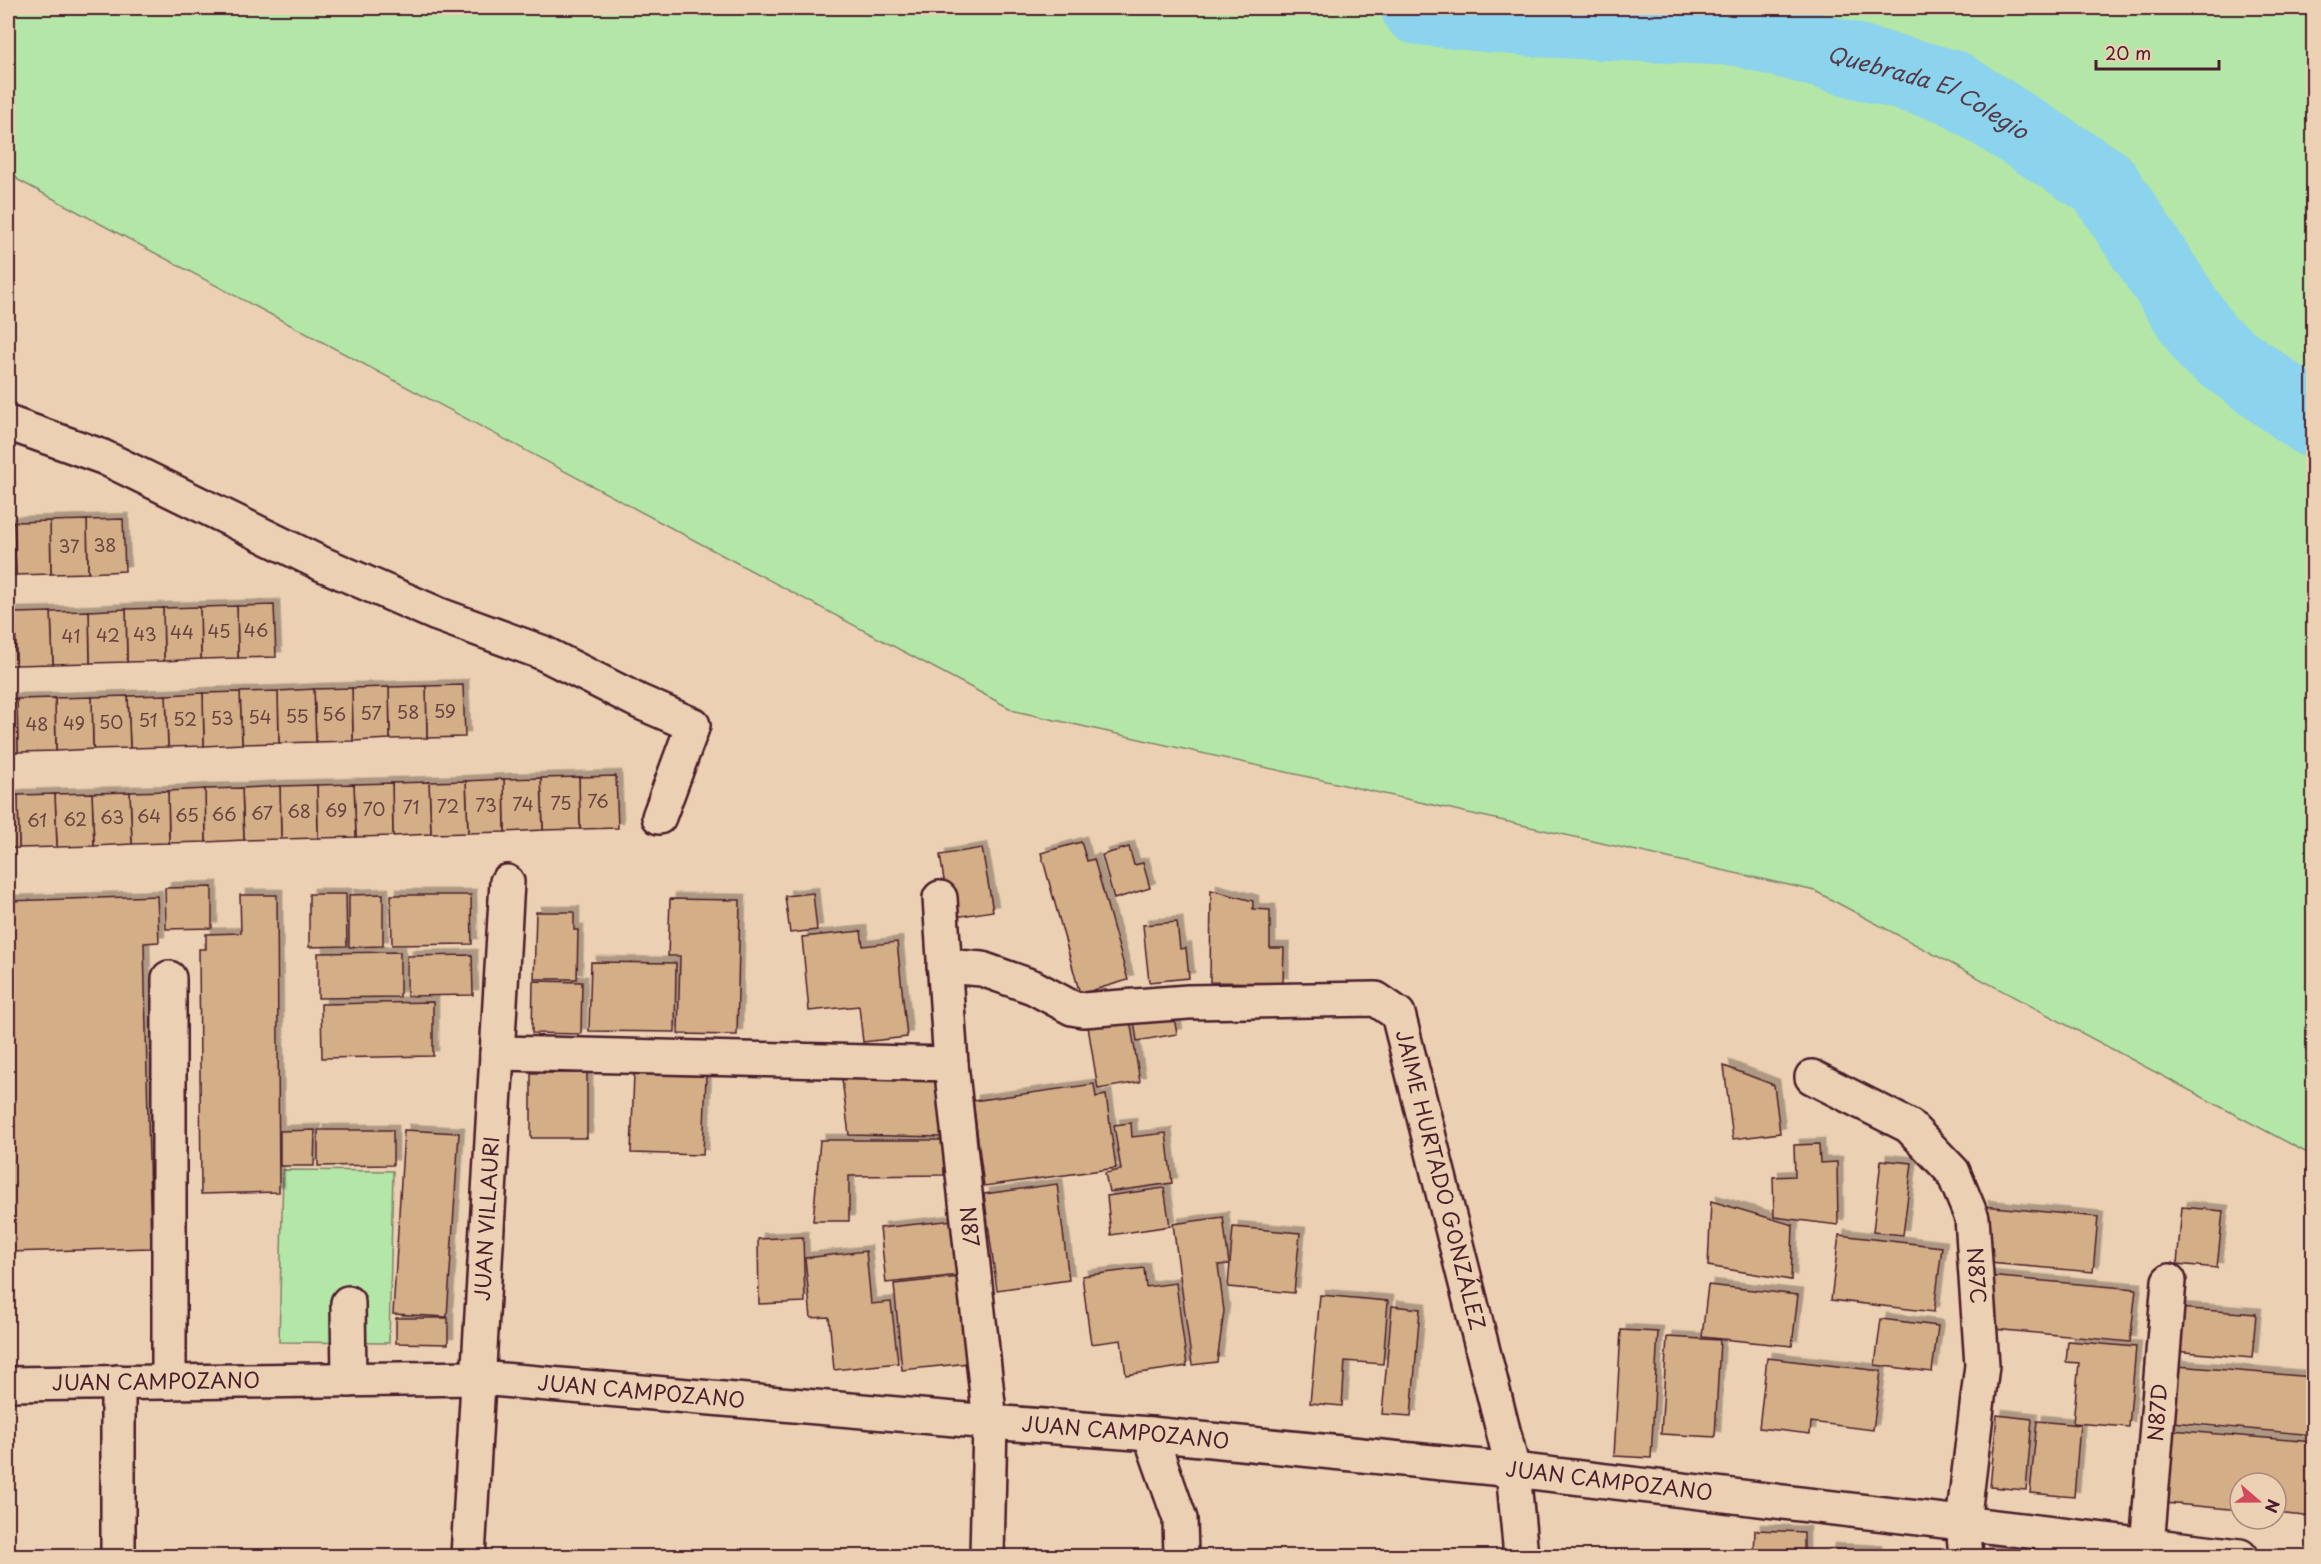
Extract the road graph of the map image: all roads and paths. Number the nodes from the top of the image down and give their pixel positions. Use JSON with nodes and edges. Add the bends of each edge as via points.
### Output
{"nodes":[{"id":1,"x":8,"y":423,"type":"edge"},
{"id":2,"x":659,"y":818,"type":"dead end"},
{"id":3,"x":507,"y":882,"type":"dead end"},
{"id":4,"x":940,"y":898,"type":"dead end"},
{"id":5,"x":944,"y":966,"type":"junction"},
{"id":6,"x":169,"y":978,"type":"dead end"},
{"id":7,"x":497,"y":1053,"type":"junction"},
{"id":8,"x":951,"y":1064,"type":"junction"},
{"id":9,"x":1812,"y":1077,"type":"dead end"},
{"id":10,"x":2169,"y":1281,"type":"dead end"},
{"id":11,"x":348,"y":1303,"type":"dead end"},
{"id":12,"x":479,"y":1378,"type":"junction"},
{"id":13,"x":349,"y":1380,"type":"junction"},
{"id":14,"x":118,"y":1382,"type":"junction"},
{"id":15,"x":169,"y":1382,"type":"junction"},
{"id":16,"x":8,"y":1384,"type":"edge"},
{"id":17,"x":990,"y":1422,"type":"junction"},
{"id":18,"x":1150,"y":1434,"type":"junction"},
{"id":19,"x":1514,"y":1470,"type":"junction"},
{"id":20,"x":1963,"y":1523,"type":"junction"},
{"id":21,"x":2147,"y":1546,"type":"junction"},
{"id":22,"x":118,"y":1557,"type":"edge"},
{"id":23,"x":468,"y":1557,"type":"edge"},
{"id":24,"x":987,"y":1557,"type":"edge"},
{"id":25,"x":1181,"y":1557,"type":"edge"},
{"id":26,"x":1521,"y":1557,"type":"edge"},
{"id":27,"x":1966,"y":1557,"type":"edge"},
{"id":28,"x":2240,"y":1557,"type":"edge"}],
"edges":[{"from":1,"to":2,"type":"street","via":[[103,457],[320,563],[437,615],[541,652],[693,725]]},
{"from":3,"to":7,"type":"street","name":"JUAN VILLAURI"},
{"from":4,"to":5,"type":"street","name":"N87"},
{"from":5,"to":8,"type":"street","name":"N87"},
{"from":5,"to":19,"type":"street","name":"JAIME HURTADO GONZÁLEZ","via":[[982,969],[1083,1010],[1188,1002],[1376,999],[1398,1014]]},
{"from":6,"to":15,"type":"street"},
{"from":7,"to":8,"type":"street"},
{"from":7,"to":12,"type":"street","name":"JUAN VILLAURI"},
{"from":8,"to":17,"type":"street","name":"N87"},
{"from":9,"to":20,"type":"street","name":"N87C","via":[[1909,1126],[1953,1172],[1972,1218],[1982,1365]]},
{"from":10,"to":21,"type":"street","name":"N87D"},
{"from":11,"to":13,"type":"street"},
{"from":12,"to":13,"type":"street","name":"JUAN CAMPOZANO"},
{"from":12,"to":17,"type":"street","name":"JUAN CAMPOZANO"},
{"from":12,"to":23,"type":"street","name":"JUAN VILLAURI"},
{"from":13,"to":15,"type":"street","name":"JUAN CAMPOZANO"},
{"from":14,"to":15,"type":"street","name":"JUAN CAMPOZANO"},
{"from":14,"to":16,"type":"street","name":"JUAN CAMPOZANO"},
{"from":14,"to":22,"type":"street"},
{"from":17,"to":18,"type":"street","name":"JUAN CAMPOZANO"},
{"from":17,"to":24,"type":"street","name":"N87"},
{"from":18,"to":19,"type":"street","name":"JUAN CAMPOZANO"},
{"from":18,"to":25,"type":"street","via":[[1180,1519]]},
{"from":19,"to":20,"type":"street","name":"JUAN CAMPOZANO"},
{"from":19,"to":26,"type":"street","name":"JAIME HURTADO GONZÁLEZ"},
{"from":20,"to":21,"type":"street","name":"JUAN CAMPOZANO"},
{"from":20,"to":27,"type":"street","name":"N87C"},
{"from":21,"to":28,"type":"street","name":"JUAN CAMPOZANO"}]}
